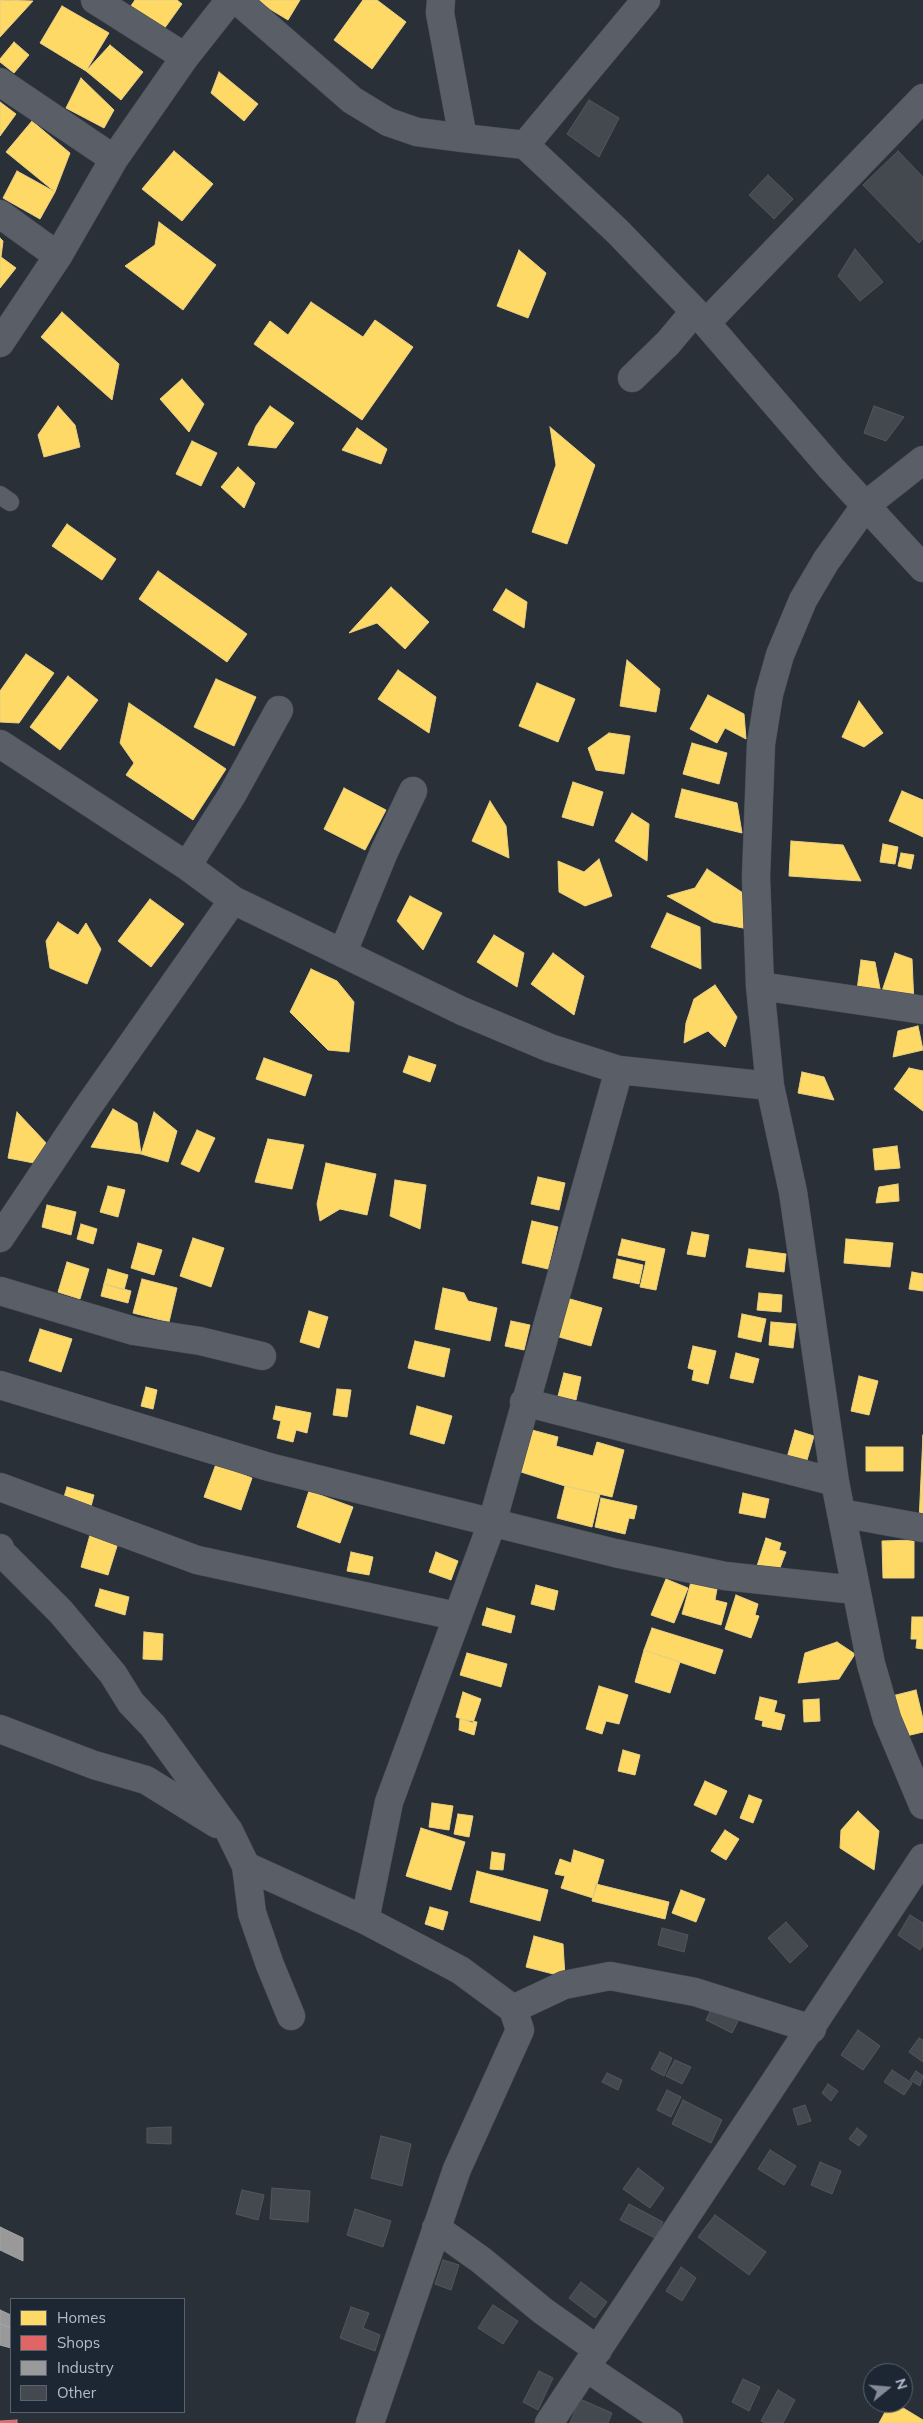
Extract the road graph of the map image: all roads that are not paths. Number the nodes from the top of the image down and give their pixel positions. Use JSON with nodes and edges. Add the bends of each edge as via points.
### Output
{"nodes":[{"id":1,"x":95,"y":0,"type":"edge"},
{"id":2,"x":230,"y":0,"type":"edge"},
{"id":3,"x":237,"y":0,"type":"edge"},
{"id":4,"x":646,"y":0,"type":"edge"},
{"id":5,"x":435,"y":4,"type":"edge"},
{"id":6,"x":185,"y":57,"type":"junction"},
{"id":7,"x":0,"y":82,"type":"edge"},
{"id":8,"x":923,"y":98,"type":"edge"},
{"id":9,"x":463,"y":138,"type":"junction"},
{"id":10,"x":525,"y":145,"type":"junction"},
{"id":11,"x":114,"y":159,"type":"junction"},
{"id":12,"x":0,"y":214,"type":"edge"},
{"id":13,"x":58,"y":256,"type":"junction"},
{"id":14,"x":700,"y":317,"type":"junction"},
{"id":15,"x":0,"y":344,"type":"edge"},
{"id":16,"x":632,"y":378,"type":"dead end"},
{"id":17,"x":923,"y":460,"type":"edge"},
{"id":18,"x":866,"y":506,"type":"junction"},
{"id":19,"x":923,"y":568,"type":"edge"},
{"id":20,"x":279,"y":710,"type":"dead end"},
{"id":21,"x":0,"y":744,"type":"edge"},
{"id":22,"x":413,"y":791,"type":"dead end"},
{"id":23,"x":187,"y":866,"type":"junction"},
{"id":24,"x":233,"y":900,"type":"junction"},
{"id":25,"x":343,"y":952,"type":"junction"},
{"id":26,"x":760,"y":986,"type":"junction"},
{"id":27,"x":923,"y":1010,"type":"edge"},
{"id":28,"x":619,"y":1070,"type":"junction"},
{"id":29,"x":770,"y":1086,"type":"junction"},
{"id":30,"x":0,"y":1238,"type":"edge"},
{"id":31,"x":0,"y":1291,"type":"edge"},
{"id":32,"x":262,"y":1356,"type":"dead end"},
{"id":33,"x":0,"y":1385,"type":"edge"},
{"id":34,"x":524,"y":1402,"type":"junction"},
{"id":35,"x":834,"y":1482,"type":"junction"},
{"id":36,"x":0,"y":1487,"type":"edge"},
{"id":37,"x":840,"y":1513,"type":"junction"},
{"id":38,"x":492,"y":1522,"type":"junction"},
{"id":39,"x":923,"y":1528,"type":"edge"},
{"id":40,"x":0,"y":1548,"type":"edge"},
{"id":41,"x":855,"y":1590,"type":"junction"},
{"id":42,"x":456,"y":1616,"type":"junction"},
{"id":43,"x":0,"y":1729,"type":"edge"},
{"id":44,"x":923,"y":1805,"type":"edge"},
{"id":45,"x":229,"y":1831,"type":"junction"},
{"id":46,"x":923,"y":1858,"type":"edge"},
{"id":47,"x":246,"y":1866,"type":"junction"},
{"id":48,"x":365,"y":1920,"type":"junction"},
{"id":49,"x":513,"y":2009,"type":"junction"},
{"id":50,"x":291,"y":2016,"type":"dead end"},
{"id":51,"x":812,"y":2029,"type":"junction"},
{"id":52,"x":436,"y":2228,"type":"junction"},
{"id":53,"x":593,"y":2359,"type":"junction"},
{"id":54,"x":370,"y":2423,"type":"edge"},
{"id":55,"x":549,"y":2423,"type":"edge"},
{"id":56,"x":669,"y":2423,"type":"edge"}],
"edges":[{"from":1,"to":6,"type":"street"},
{"from":2,"to":6,"type":"street"},
{"from":3,"to":9,"type":"street","via":[[352,100],[388,122],[417,132]]},
{"from":4,"to":10,"type":"street"},
{"from":5,"to":9,"type":"street"},
{"from":6,"to":11,"type":"street"},
{"from":7,"to":11,"type":"street"},
{"from":8,"to":14,"type":"street"},
{"from":9,"to":10,"type":"street"},
{"from":10,"to":14,"type":"street","via":[[617,231]]},
{"from":11,"to":13,"type":"street"},
{"from":12,"to":13,"type":"street"},
{"from":13,"to":15,"type":"street"},
{"from":14,"to":16,"type":"street"},
{"from":14,"to":18,"type":"street"},
{"from":17,"to":18,"type":"street"},
{"from":18,"to":19,"type":"street"},
{"from":18,"to":26,"type":"street","via":[[802,600],[769,694],[761,744],[756,877]]},
{"from":20,"to":23,"type":"street","via":[[232,795]]},
{"from":21,"to":23,"type":"street"},
{"from":22,"to":25,"type":"street"},
{"from":23,"to":24,"type":"street"},
{"from":24,"to":25,"type":"street"},
{"from":24,"to":30,"type":"street"},
{"from":25,"to":28,"type":"street","via":[[471,1015],[550,1048]]},
{"from":26,"to":27,"type":"street"},
{"from":26,"to":29,"type":"street"},
{"from":28,"to":29,"type":"street"},
{"from":28,"to":34,"type":"street"},
{"from":29,"to":35,"type":"street","via":[[793,1192]]},
{"from":31,"to":32,"type":"street","via":[[134,1331],[200,1341]]},
{"from":33,"to":38,"type":"street","via":[[269,1466]]},
{"from":34,"to":35,"type":"street"},
{"from":34,"to":38,"type":"street"},
{"from":35,"to":37,"type":"street"},
{"from":36,"to":42,"type":"street","via":[[197,1560]]},
{"from":37,"to":39,"type":"street"},
{"from":37,"to":41,"type":"street"},
{"from":38,"to":41,"type":"street","via":[[725,1576]]},
{"from":38,"to":42,"type":"street"},
{"from":40,"to":45,"type":"street","via":[[61,1612],[113,1674]]},
{"from":41,"to":44,"type":"street","via":[[887,1719]]},
{"from":42,"to":48,"type":"street","via":[[389,1802]]},
{"from":43,"to":45,"type":"street","via":[[146,1780]]},
{"from":45,"to":47,"type":"street"},
{"from":46,"to":51,"type":"street"},
{"from":47,"to":48,"type":"street"},
{"from":47,"to":50,"type":"street","via":[[252,1913]]},
{"from":48,"to":49,"type":"street","via":[[460,1970]]},
{"from":49,"to":51,"type":"street","via":[[564,1985],[610,1976],[695,1992]]},
{"from":49,"to":52,"type":"street","via":[[520,2030],[457,2169]]},
{"from":51,"to":53,"type":"street"},
{"from":52,"to":53,"type":"street","via":[[543,2311]]},
{"from":52,"to":54,"type":"street"},
{"from":53,"to":55,"type":"street"},
{"from":53,"to":56,"type":"street"}]}
